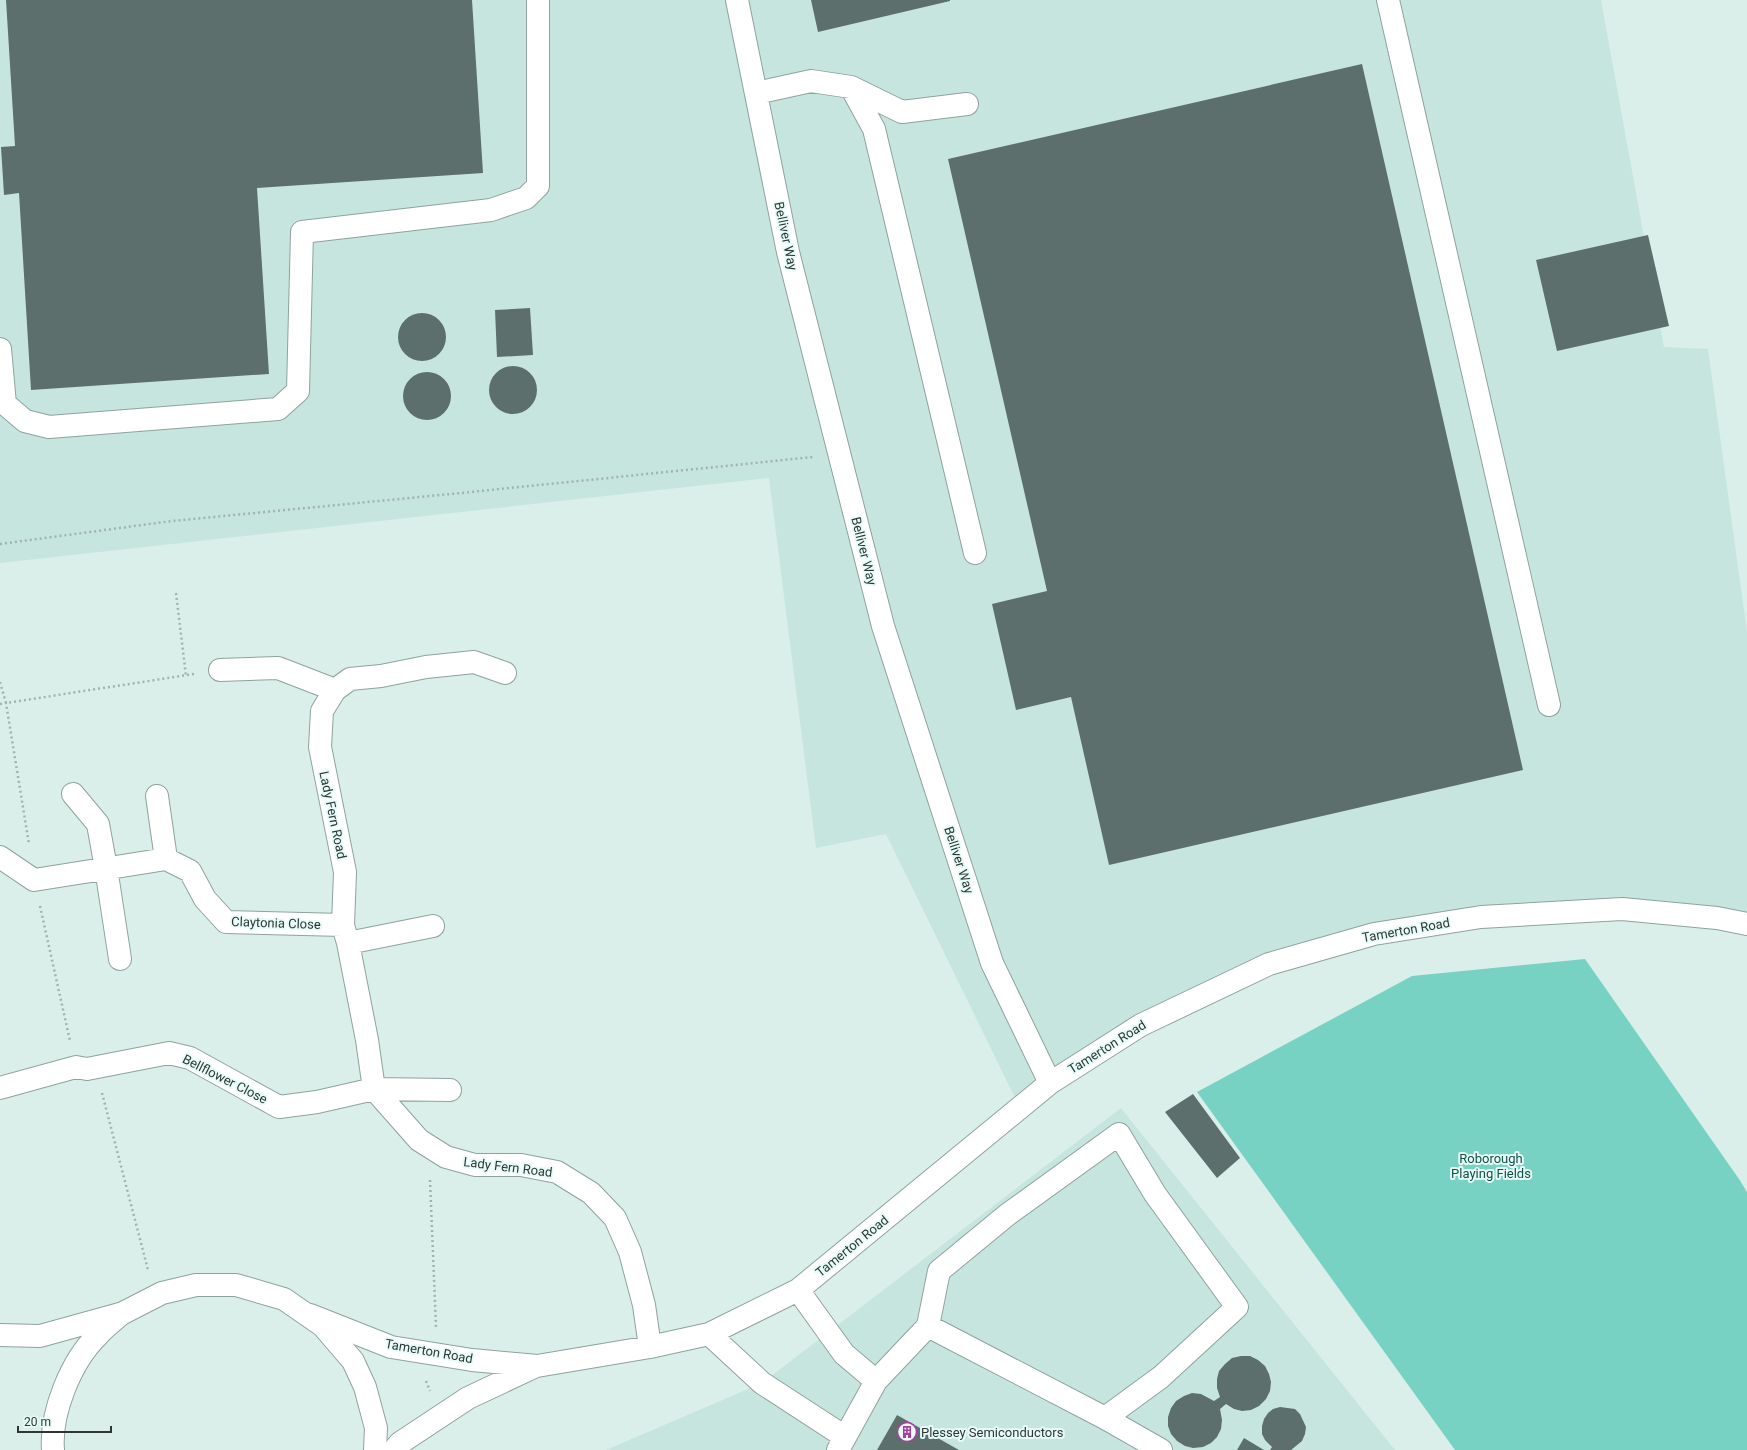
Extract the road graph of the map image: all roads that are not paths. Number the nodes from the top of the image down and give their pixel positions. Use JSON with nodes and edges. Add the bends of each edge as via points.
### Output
{"nodes":[{"id":1,"x":538,"y":0,"type":"edge"},
{"id":2,"x":737,"y":0,"type":"edge"},
{"id":3,"x":1388,"y":0,"type":"edge"},
{"id":4,"x":851,"y":87,"type":"junction"},
{"id":5,"x":756,"y":93,"type":"junction"},
{"id":6,"x":966,"y":104,"type":"dead end"},
{"id":7,"x":0,"y":349,"type":"edge"},
{"id":8,"x":975,"y":553,"type":"dead end"},
{"id":9,"x":220,"y":670,"type":"road end"},
{"id":10,"x":505,"y":673,"type":"dead end"},
{"id":11,"x":335,"y":690,"type":"junction"},
{"id":12,"x":1549,"y":705,"type":"dead end"},
{"id":13,"x":73,"y":794,"type":"dead end"},
{"id":14,"x":157,"y":796,"type":"dead end"},
{"id":15,"x":0,"y":857,"type":"edge"},
{"id":16,"x":166,"y":859,"type":"junction"},
{"id":17,"x":106,"y":868,"type":"junction"},
{"id":18,"x":1747,"y":924,"type":"edge"},
{"id":19,"x":433,"y":926,"type":"dead end"},
{"id":20,"x":346,"y":934,"type":"junction"},
{"id":21,"x":120,"y":959,"type":"dead end"},
{"id":22,"x":1050,"y":1083,"type":"junction"},
{"id":23,"x":0,"y":1088,"type":"edge"},
{"id":24,"x":374,"y":1089,"type":"junction"},
{"id":25,"x":450,"y":1090,"type":"dead end"},
{"id":26,"x":798,"y":1290,"type":"junction"},
{"id":27,"x":303,"y":1312,"type":"junction"},
{"id":28,"x":123,"y":1313,"type":"junction"},
{"id":29,"x":928,"y":1326,"type":"junction"},
{"id":30,"x":709,"y":1334,"type":"junction"},
{"id":31,"x":0,"y":1335,"type":"edge"},
{"id":32,"x":650,"y":1347,"type":"junction"},
{"id":33,"x":537,"y":1366,"type":"junction"},
{"id":34,"x":876,"y":1381,"type":"junction"},
{"id":35,"x":1105,"y":1418,"type":"junction"},
{"id":36,"x":841,"y":1444,"type":"edge"},
{"id":37,"x":53,"y":1450,"type":"edge"},
{"id":38,"x":375,"y":1450,"type":"edge"},
{"id":39,"x":394,"y":1450,"type":"edge"},
{"id":40,"x":1161,"y":1450,"type":"edge"}],
"edges":[{"from":1,"to":7,"type":"main road","via":[[538,186],[526,198],[491,210],[302,232],[298,392],[278,409],[49,427],[25,421],[5,404]]},
{"from":2,"to":5,"type":"main road","name":"Belliver Way"},
{"from":3,"to":12,"type":"main road"},
{"from":4,"to":5,"type":"main road","via":[[811,81]]},
{"from":4,"to":6,"type":"main road","via":[[902,112]]},
{"from":4,"to":8,"type":"main road","via":[[874,129]]},
{"from":5,"to":22,"type":"main road","name":"Belliver Way","via":[[788,252],[884,626],[992,963]]},
{"from":9,"to":11,"type":"main road","via":[[278,668]]},
{"from":10,"to":11,"type":"main road","name":"Lady Fern Road","via":[[474,662],[350,679]]},
{"from":11,"to":20,"type":"main road","name":"Lady Fern Road","via":[[322,711],[320,747],[345,872]]},
{"from":13,"to":17,"type":"main road","via":[[98,824]]},
{"from":14,"to":16,"type":"main road"},
{"from":15,"to":17,"type":"main road","via":[[34,880]]},
{"from":16,"to":17,"type":"main road"},
{"from":16,"to":20,"type":"main road","name":"Claytonia Close","via":[[190,871],[205,899],[226,922]]},
{"from":17,"to":21,"type":"main road"},
{"from":18,"to":22,"type":"main road","name":"Tamerton Road","via":[[1717,918],[1622,909],[1481,917],[1374,934],[1269,964],[1141,1025]]},
{"from":19,"to":20,"type":"main road"},
{"from":20,"to":24,"type":"main road","name":"Lady Fern Road"},
{"from":22,"to":26,"type":"main road","name":"Tamerton Road"},
{"from":23,"to":24,"type":"main road","name":"Bellflower Close","via":[[86,1067],[169,1053],[190,1058],[278,1107],[317,1102]]},
{"from":24,"to":25,"type":"main road"},
{"from":24,"to":32,"type":"main road","name":"Lady Fern Road","via":[[419,1140],[446,1157],[475,1165],[521,1165],[557,1172],[591,1193],[615,1218],[630,1252],[644,1305]]},
{"from":26,"to":30,"type":"main road","name":"Tamerton Road"},
{"from":26,"to":34,"type":"main road","via":[[844,1354]]},
{"from":27,"to":28,"type":"main road","via":[[284,1300],[236,1285],[196,1285],[155,1296]]},
{"from":27,"to":33,"type":"main road","name":"Tamerton Road","via":[[392,1347],[472,1360]]},
{"from":27,"to":38,"type":"main road","via":[[323,1326],[353,1361],[366,1387],[376,1428]]},
{"from":28,"to":31,"type":"main road","via":[[40,1336]]},
{"from":28,"to":37,"type":"main road","via":[[97,1335],[75,1364],[57,1407]]},
{"from":29,"to":34,"type":"main road"},
{"from":29,"to":35,"type":"main road"},
{"from":29,"to":35,"type":"main road","via":[[939,1271],[1007,1215],[1119,1134],[1156,1194],[1237,1307],[1161,1377]]},
{"from":30,"to":32,"type":"main road","name":"Tamerton Road"},
{"from":30,"to":36,"type":"main road","via":[[762,1382]]},
{"from":32,"to":33,"type":"main road","name":"Tamerton Road"},
{"from":33,"to":39,"type":"main road","name":"Tamerton Road","via":[[468,1398],[400,1443]]},
{"from":34,"to":36,"type":"main road"},
{"from":35,"to":40,"type":"main road"}]}
